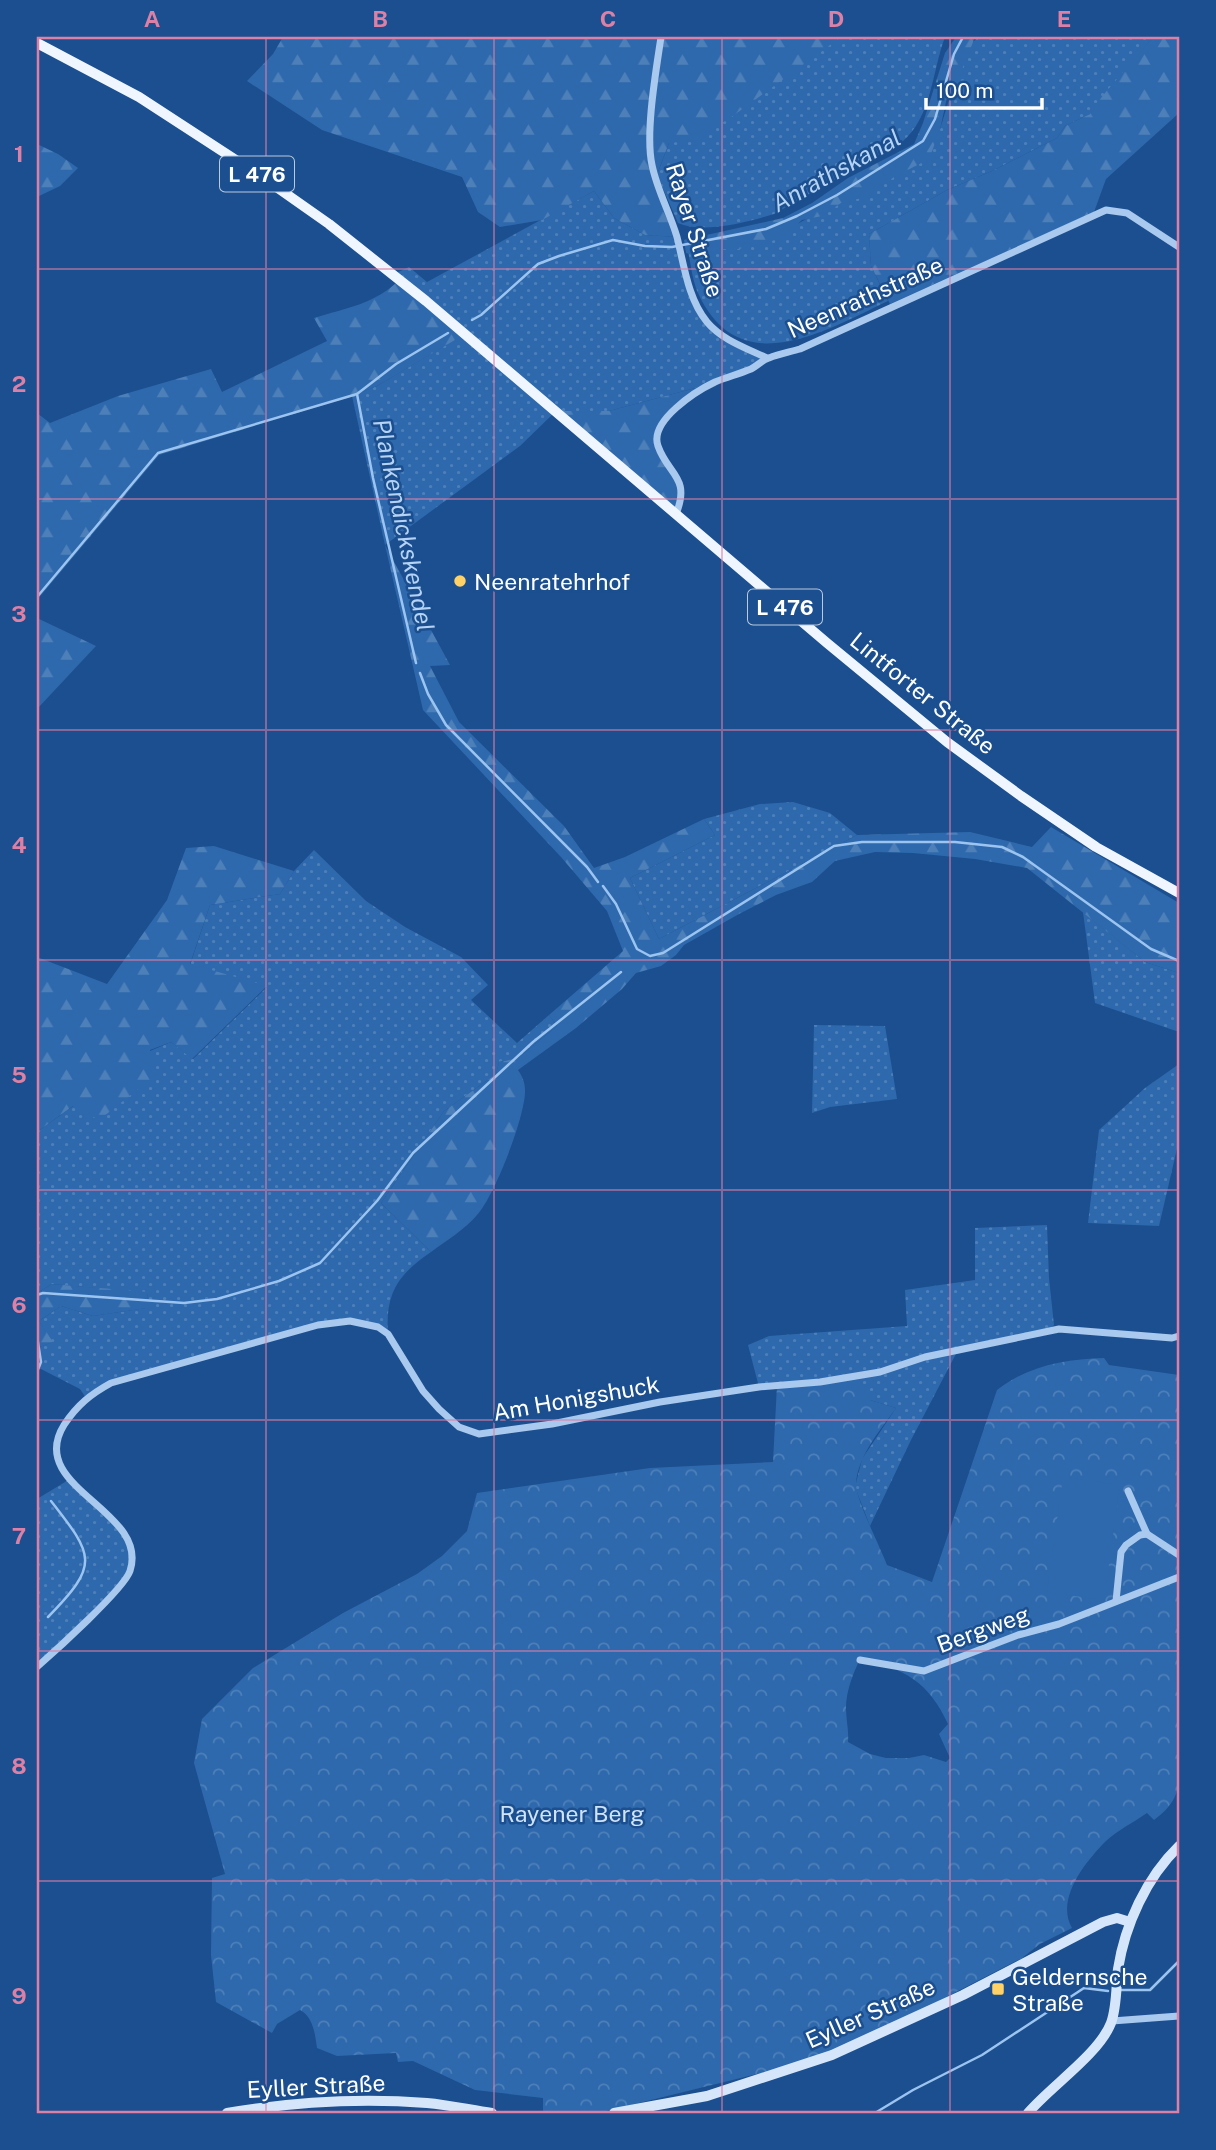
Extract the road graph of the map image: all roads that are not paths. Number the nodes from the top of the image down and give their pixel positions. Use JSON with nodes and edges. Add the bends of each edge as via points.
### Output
{"nodes":[{"id":1,"x":661,"y":37,"type":"edge"},
{"id":2,"x":37,"y":43,"type":"edge"},
{"id":3,"x":1179,"y":247,"type":"edge"},
{"id":4,"x":767,"y":358,"type":"junction"},
{"id":5,"x":676,"y":513,"type":"junction"},
{"id":6,"x":1179,"y":893,"type":"edge"},
{"id":7,"x":1179,"y":1336,"type":"edge"},
{"id":8,"x":1128,"y":1491,"type":"dead end"},
{"id":9,"x":1147,"y":1534,"type":"junction"},
{"id":10,"x":1179,"y":1555,"type":"edge"},
{"id":11,"x":1179,"y":1577,"type":"edge"},
{"id":12,"x":1116,"y":1601,"type":"junction"},
{"id":13,"x":860,"y":1660,"type":"dead end"},
{"id":14,"x":37,"y":1667,"type":"edge"},
{"id":15,"x":1179,"y":1846,"type":"edge"},
{"id":16,"x":1130,"y":1922,"type":"junction"},
{"id":17,"x":1179,"y":2016,"type":"edge"},
{"id":18,"x":1112,"y":2021,"type":"junction"},
{"id":19,"x":227,"y":2113,"type":"edge"},
{"id":20,"x":492,"y":2113,"type":"edge"},
{"id":21,"x":614,"y":2113,"type":"edge"},
{"id":22,"x":1028,"y":2113,"type":"edge"}],
"edges":[{"from":1,"to":4,"type":"street","name":"Rayer Straße","via":[[654,82],[652,165],[695,303],[718,333]]},
{"from":2,"to":5,"type":"main road","name":"Lintforter Straße","number":"L 476","via":[[139,97],[265,179],[394,274]]},
{"from":3,"to":4,"type":"street","name":"Neenrathstraße","via":[[1126,213],[1106,210],[800,349]]},
{"from":4,"to":5,"type":"street","name":"Neenrathstraße","via":[[714,383],[673,410],[659,426],[657,444],[683,490]]},
{"from":5,"to":6,"type":"main road","name":"Lintforter Straße","number":"L 476","via":[[947,742],[1096,847]]},
{"from":7,"to":14,"type":"street","name":"Am Honigshuck","via":[[1059,1329],[925,1357],[880,1372],[660,1402],[479,1434],[459,1427],[431,1400],[388,1334],[350,1321],[318,1325],[111,1383],[76,1408],[56,1440],[55,1450],[73,1483],[116,1523],[129,1542],[133,1559],[117,1591]]},
{"from":8,"to":9,"type":"street"},
{"from":9,"to":10,"type":"street"},
{"from":9,"to":12,"type":"street","via":[[1121,1552]]},
{"from":11,"to":12,"type":"street","name":"Bergweg"},
{"from":12,"to":13,"type":"street","name":"Bergweg","via":[[924,1671]]},
{"from":15,"to":16,"type":"main road"},
{"from":16,"to":18,"type":"main road"},
{"from":16,"to":21,"type":"main road","name":"Eyller Straße","via":[[1117,1918],[1103,1922],[963,1995],[832,2055],[707,2096]]},
{"from":17,"to":18,"type":"street"},
{"from":18,"to":22,"type":"main road","via":[[1096,2046]]},
{"from":19,"to":20,"type":"main road","name":"Eyller Straße","via":[[269,2106],[379,2102],[429,2103]]}]}
